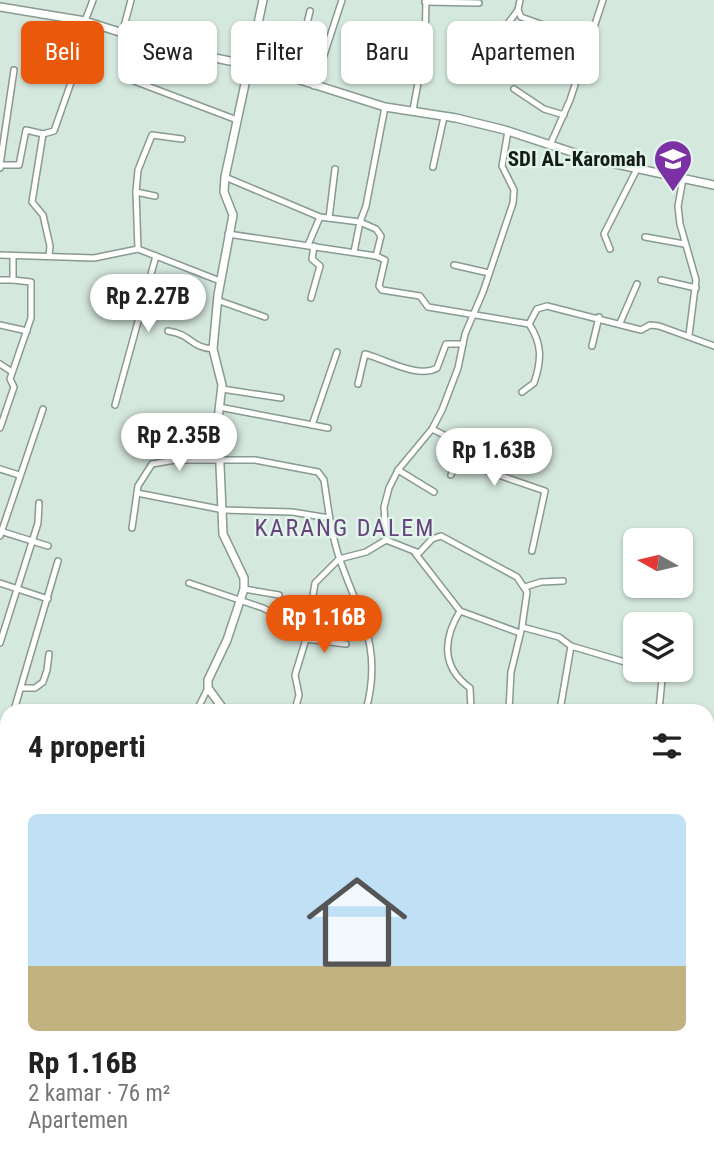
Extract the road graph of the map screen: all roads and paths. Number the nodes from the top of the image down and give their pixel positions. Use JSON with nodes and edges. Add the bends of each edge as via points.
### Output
{"nodes":[{"id":1,"x":93,"y":0,"type":"edge"},
{"id":2,"x":131,"y":0,"type":"edge"},
{"id":3,"x":263,"y":0,"type":"edge"},
{"id":4,"x":342,"y":0,"type":"edge"},
{"id":5,"x":520,"y":0,"type":"edge"},
{"id":6,"x":603,"y":0,"type":"edge"},
{"id":7,"x":425,"y":1,"type":"edge"},
{"id":8,"x":478,"y":3,"type":"dead end"},
{"id":9,"x":0,"y":7,"type":"edge"},
{"id":10,"x":518,"y":10,"type":"junction"},
{"id":11,"x":310,"y":11,"type":"dead end"},
{"id":12,"x":85,"y":21,"type":"joint"},
{"id":13,"x":125,"y":21,"type":"edge"},
{"id":14,"x":258,"y":21,"type":"edge"},
{"id":15,"x":308,"y":21,"type":"edge"},
{"id":16,"x":510,"y":21,"type":"edge"},
{"id":17,"x":530,"y":21,"type":"edge"},
{"id":18,"x":595,"y":21,"type":"edge"},
{"id":19,"x":327,"y":46,"type":"edge"},
{"id":20,"x":14,"y":70,"type":"dead end"},
{"id":21,"x":73,"y":84,"type":"edge"},
{"id":22,"x":142,"y":84,"type":"edge"},
{"id":23,"x":244,"y":84,"type":"edge"},
{"id":24,"x":308,"y":84,"type":"edge"},
{"id":25,"x":574,"y":84,"type":"edge"},
{"id":26,"x":314,"y":86,"type":"joint"},
{"id":27,"x":514,"y":89,"type":"dead end"},
{"id":28,"x":385,"y":107,"type":"junction"},
{"id":29,"x":413,"y":110,"type":"junction"},
{"id":30,"x":564,"y":115,"type":"junction"},
{"id":31,"x":444,"y":117,"type":"junction"},
{"id":32,"x":237,"y":120,"type":"junction"},
{"id":33,"x":508,"y":131,"type":"junction"},
{"id":34,"x":43,"y":134,"type":"junction"},
{"id":35,"x":182,"y":139,"type":"dead end"},
{"id":36,"x":550,"y":145,"type":"junction"},
{"id":37,"x":0,"y":166,"type":"edge"},
{"id":38,"x":433,"y":167,"type":"dead end"},
{"id":39,"x":335,"y":169,"type":"dead end"},
{"id":40,"x":637,"y":169,"type":"junction"},
{"id":41,"x":225,"y":177,"type":"junction"},
{"id":42,"x":683,"y":179,"type":"junction"},
{"id":43,"x":714,"y":185,"type":"edge"},
{"id":44,"x":136,"y":192,"type":"junction"},
{"id":45,"x":155,"y":195,"type":"dead end"},
{"id":46,"x":320,"y":217,"type":"junction"},
{"id":47,"x":329,"y":218,"type":"junction"},
{"id":48,"x":360,"y":222,"type":"junction"},
{"id":49,"x":228,"y":234,"type":"junction"},
{"id":50,"x":645,"y":237,"type":"dead end"},
{"id":51,"x":684,"y":244,"type":"junction"},
{"id":52,"x":311,"y":245,"type":"junction"},
{"id":53,"x":138,"y":248,"type":"junction"},
{"id":54,"x":610,"y":249,"type":"dead end"},
{"id":55,"x":354,"y":252,"type":"junction"},
{"id":56,"x":0,"y":255,"type":"edge"},
{"id":57,"x":13,"y":256,"type":"junction"},
{"id":58,"x":49,"y":256,"type":"junction"},
{"id":59,"x":156,"y":256,"type":"junction"},
{"id":60,"x":376,"y":256,"type":"junction"},
{"id":61,"x":454,"y":265,"type":"dead end"},
{"id":62,"x":489,"y":273,"type":"junction"},
{"id":63,"x":0,"y":280,"type":"edge"},
{"id":64,"x":661,"y":280,"type":"dead end"},
{"id":65,"x":13,"y":281,"type":"junction"},
{"id":66,"x":220,"y":281,"type":"junction"},
{"id":67,"x":637,"y":284,"type":"dead end"},
{"id":68,"x":696,"y":288,"type":"junction"},
{"id":69,"x":311,"y":298,"type":"dead end"},
{"id":70,"x":217,"y":300,"type":"junction"},
{"id":71,"x":472,"y":316,"type":"junction"},
{"id":72,"x":265,"y":317,"type":"dead end"},
{"id":73,"x":599,"y":317,"type":"junction"},
{"id":74,"x":620,"y":323,"type":"junction"},
{"id":75,"x":529,"y":324,"type":"junction"},
{"id":76,"x":0,"y":325,"type":"edge"},
{"id":77,"x":27,"y":331,"type":"junction"},
{"id":78,"x":168,"y":331,"type":"dead end"},
{"id":79,"x":689,"y":335,"type":"junction"},
{"id":80,"x":463,"y":344,"type":"junction"},
{"id":81,"x":592,"y":346,"type":"dead end"},
{"id":82,"x":714,"y":346,"type":"edge"},
{"id":83,"x":213,"y":349,"type":"junction"},
{"id":84,"x":337,"y":352,"type":"dead end"},
{"id":85,"x":0,"y":364,"type":"edge"},
{"id":86,"x":12,"y":372,"type":"junction"},
{"id":87,"x":358,"y":384,"type":"dead end"},
{"id":88,"x":222,"y":389,"type":"junction"},
{"id":89,"x":522,"y":392,"type":"dead end"},
{"id":90,"x":281,"y":398,"type":"dead end"},
{"id":91,"x":115,"y":405,"type":"dead end"},
{"id":92,"x":219,"y":407,"type":"junction"},
{"id":93,"x":43,"y":409,"type":"dead end"},
{"id":94,"x":312,"y":425,"type":"junction"},
{"id":95,"x":0,"y":428,"type":"edge"},
{"id":96,"x":328,"y":428,"type":"dead end"},
{"id":97,"x":432,"y":429,"type":"junction"},
{"id":98,"x":462,"y":444,"type":"junction"},
{"id":99,"x":219,"y":459,"type":"junction"},
{"id":100,"x":0,"y":469,"type":"edge"},
{"id":101,"x":398,"y":470,"type":"junction"},
{"id":102,"x":19,"y":475,"type":"junction"},
{"id":103,"x":451,"y":475,"type":"dead end"},
{"id":104,"x":434,"y":492,"type":"dead end"},
{"id":105,"x":137,"y":493,"type":"junction"},
{"id":106,"x":39,"y":503,"type":"dead end"},
{"id":107,"x":223,"y":510,"type":"junction"},
{"id":108,"x":329,"y":518,"type":"junction"},
{"id":109,"x":132,"y":528,"type":"dead end"},
{"id":110,"x":0,"y":533,"type":"edge"},
{"id":111,"x":32,"y":540,"type":"junction"},
{"id":112,"x":386,"y":540,"type":"junction"},
{"id":113,"x":48,"y":546,"type":"dead end"},
{"id":114,"x":532,"y":551,"type":"dead end"},
{"id":115,"x":415,"y":553,"type":"junction"},
{"id":116,"x":340,"y":559,"type":"junction"},
{"id":117,"x":58,"y":561,"type":"dead end"},
{"id":118,"x":563,"y":581,"type":"dead end"},
{"id":119,"x":0,"y":583,"type":"edge"},
{"id":120,"x":189,"y":583,"type":"dead end"},
{"id":121,"x":525,"y":587,"type":"junction"},
{"id":122,"x":17,"y":589,"type":"junction"},
{"id":123,"x":244,"y":589,"type":"junction"},
{"id":124,"x":279,"y":595,"type":"dead end"},
{"id":125,"x":48,"y":599,"type":"junction"},
{"id":126,"x":241,"y":600,"type":"junction"},
{"id":127,"x":0,"y":611,"type":"edge"},
{"id":128,"x":460,"y":611,"type":"junction"},
{"id":129,"x":9,"y":615,"type":"junction"},
{"id":130,"x":279,"y":616,"type":"dead end"},
{"id":131,"x":521,"y":630,"type":"junction"},
{"id":132,"x":306,"y":639,"type":"junction"},
{"id":133,"x":0,"y":643,"type":"edge"},
{"id":134,"x":346,"y":644,"type":"dead end"},
{"id":135,"x":570,"y":646,"type":"junction"},
{"id":136,"x":49,"y":654,"type":"dead end"},
{"id":137,"x":623,"y":661,"type":"edge"},
{"id":138,"x":662,"y":682,"type":"edge"},
{"id":139,"x":21,"y":688,"type":"junction"},
{"id":140,"x":208,"y":688,"type":"junction"},
{"id":141,"x":16,"y":704,"type":"edge"},
{"id":142,"x":200,"y":704,"type":"edge"},
{"id":143,"x":220,"y":704,"type":"edge"},
{"id":144,"x":299,"y":704,"type":"edge"},
{"id":145,"x":367,"y":704,"type":"edge"},
{"id":146,"x":471,"y":704,"type":"edge"},
{"id":147,"x":509,"y":704,"type":"edge"},
{"id":148,"x":561,"y":704,"type":"edge"},
{"id":149,"x":660,"y":704,"type":"edge"}],
"edges":[{"from":1,"to":12,"type":"street"},
{"from":2,"to":13,"type":"street"},
{"from":3,"to":14,"type":"street"},
{"from":4,"to":19,"type":"street"},
{"from":5,"to":10,"type":"street"},
{"from":6,"to":18,"type":"street"},
{"from":7,"to":8,"type":"street"},
{"from":7,"to":29,"type":"street","via":[[425,45]]},
{"from":9,"to":12,"type":"street"},
{"from":10,"to":16,"type":"street"},
{"from":10,"to":17,"type":"street"},
{"from":11,"to":15,"type":"street"},
{"from":20,"to":37,"type":"street"},
{"from":21,"to":34,"type":"street","via":[[54,131]]},
{"from":22,"to":32,"type":"street"},
{"from":23,"to":32,"type":"street"},
{"from":24,"to":26,"type":"street"},
{"from":25,"to":30,"type":"street"},
{"from":26,"to":28,"type":"street"},
{"from":27,"to":30,"type":"street","via":[[544,109]]},
{"from":28,"to":29,"type":"street"},
{"from":28,"to":48,"type":"street"},
{"from":29,"to":31,"type":"street"},
{"from":30,"to":36,"type":"street"},
{"from":31,"to":33,"type":"street"},
{"from":31,"to":38,"type":"street"},
{"from":32,"to":41,"type":"street"},
{"from":33,"to":36,"type":"street"},
{"from":33,"to":62,"type":"street","via":[[502,166],[514,190],[513,203]]},
{"from":34,"to":37,"type":"street","via":[[26,130],[19,165]]},
{"from":34,"to":58,"type":"street","via":[[32,202],[43,215]]},
{"from":35,"to":44,"type":"street","via":[[152,135],[138,170]]},
{"from":36,"to":40,"type":"street"},
{"from":39,"to":47,"type":"street"},
{"from":40,"to":42,"type":"street"},
{"from":40,"to":54,"type":"street","via":[[604,234]]},
{"from":41,"to":46,"type":"street"},
{"from":41,"to":49,"type":"street","via":[[224,192],[233,215]]},
{"from":42,"to":43,"type":"street"},
{"from":42,"to":51,"type":"street","via":[[678,206]]},
{"from":44,"to":45,"type":"street"},
{"from":44,"to":53,"type":"street"},
{"from":46,"to":47,"type":"street"},
{"from":46,"to":52,"type":"street"},
{"from":47,"to":48,"type":"street"},
{"from":48,"to":55,"type":"street"},
{"from":48,"to":60,"type":"street","via":[[381,236]]},
{"from":49,"to":52,"type":"street"},
{"from":49,"to":66,"type":"street"},
{"from":50,"to":51,"type":"street"},
{"from":51,"to":68,"type":"street","via":[[694,267]]},
{"from":52,"to":55,"type":"street"},
{"from":52,"to":69,"type":"street","via":[[312,259],[320,266]]},
{"from":53,"to":58,"type":"street","via":[[94,258]]},
{"from":53,"to":59,"type":"street"},
{"from":55,"to":60,"type":"street"},
{"from":56,"to":57,"type":"street"},
{"from":57,"to":58,"type":"street"},
{"from":57,"to":65,"type":"street"},
{"from":59,"to":66,"type":"street"},
{"from":59,"to":91,"type":"street"},
{"from":60,"to":71,"type":"street","via":[[385,260],[382,290],[420,296],[428,307]]},
{"from":61,"to":62,"type":"street"},
{"from":62,"to":71,"type":"street"},
{"from":63,"to":65,"type":"street"},
{"from":64,"to":68,"type":"street"},
{"from":65,"to":77,"type":"street","via":[[32,282],[32,318]]},
{"from":66,"to":70,"type":"street"},
{"from":67,"to":74,"type":"street"},
{"from":68,"to":79,"type":"street"},
{"from":70,"to":72,"type":"street"},
{"from":70,"to":83,"type":"street"},
{"from":71,"to":75,"type":"street"},
{"from":71,"to":80,"type":"street"},
{"from":73,"to":74,"type":"street"},
{"from":73,"to":75,"type":"street","via":[[542,306]]},
{"from":73,"to":81,"type":"street"},
{"from":74,"to":79,"type":"street","via":[[641,330],[653,325]]},
{"from":75,"to":89,"type":"street","via":[[538,336],[540,350],[534,383]]},
{"from":76,"to":77,"type":"street"},
{"from":77,"to":86,"type":"street"},
{"from":78,"to":83,"type":"street","via":[[186,334],[200,348]]},
{"from":79,"to":82,"type":"street"},
{"from":80,"to":87,"type":"street","via":[[446,344],[438,365],[430,371],[365,354]]},
{"from":80,"to":97,"type":"street","via":[[454,379]]},
{"from":83,"to":88,"type":"street"},
{"from":84,"to":94,"type":"street"},
{"from":85,"to":86,"type":"street"},
{"from":86,"to":95,"type":"street","via":[[14,387]]},
{"from":88,"to":90,"type":"street"},
{"from":88,"to":92,"type":"street"},
{"from":92,"to":94,"type":"street"},
{"from":92,"to":99,"type":"street"},
{"from":93,"to":102,"type":"street"},
{"from":94,"to":96,"type":"street"},
{"from":97,"to":98,"type":"street"},
{"from":97,"to":101,"type":"street"},
{"from":98,"to":103,"type":"street"},
{"from":98,"to":114,"type":"street","via":[[469,460],[481,469],[545,491]]},
{"from":99,"to":105,"type":"street","via":[[152,464]]},
{"from":99,"to":107,"type":"street"},
{"from":99,"to":108,"type":"street","via":[[255,460],[318,472],[324,480]]},
{"from":100,"to":102,"type":"street"},
{"from":101,"to":104,"type":"street"},
{"from":101,"to":112,"type":"street","via":[[386,497]]},
{"from":102,"to":110,"type":"street"},
{"from":105,"to":107,"type":"street"},
{"from":105,"to":109,"type":"street"},
{"from":106,"to":111,"type":"street"},
{"from":107,"to":108,"type":"street"},
{"from":107,"to":123,"type":"street","via":[[223,534],[244,579]]},
{"from":108,"to":116,"type":"street"},
{"from":110,"to":111,"type":"street"},
{"from":111,"to":113,"type":"street"},
{"from":111,"to":122,"type":"street"},
{"from":112,"to":115,"type":"street"},
{"from":112,"to":116,"type":"street"},
{"from":115,"to":121,"type":"street","via":[[440,536],[517,577]]},
{"from":115,"to":128,"type":"street"},
{"from":116,"to":132,"type":"street","via":[[315,583]]},
{"from":116,"to":145,"type":"street","via":[[373,657]]},
{"from":117,"to":125,"type":"street"},
{"from":118,"to":121,"type":"street"},
{"from":119,"to":122,"type":"street"},
{"from":120,"to":126,"type":"street"},
{"from":121,"to":131,"type":"street"},
{"from":122,"to":125,"type":"street"},
{"from":122,"to":129,"type":"street"},
{"from":123,"to":124,"type":"street"},
{"from":123,"to":126,"type":"street"},
{"from":125,"to":139,"type":"street"},
{"from":126,"to":130,"type":"street"},
{"from":126,"to":140,"type":"street"},
{"from":127,"to":129,"type":"street"},
{"from":128,"to":131,"type":"street"},
{"from":128,"to":146,"type":"street","via":[[446,641],[453,673],[470,688]]},
{"from":129,"to":133,"type":"street"},
{"from":131,"to":135,"type":"street","via":[[559,637]]},
{"from":131,"to":147,"type":"street"},
{"from":132,"to":134,"type":"street"},
{"from":132,"to":144,"type":"street","via":[[295,678]]},
{"from":135,"to":137,"type":"street"},
{"from":135,"to":148,"type":"street"},
{"from":136,"to":139,"type":"street","via":[[43,682],[35,688]]},
{"from":138,"to":149,"type":"street"},
{"from":139,"to":141,"type":"street"},
{"from":140,"to":142,"type":"street"},
{"from":140,"to":143,"type":"street"}]}
